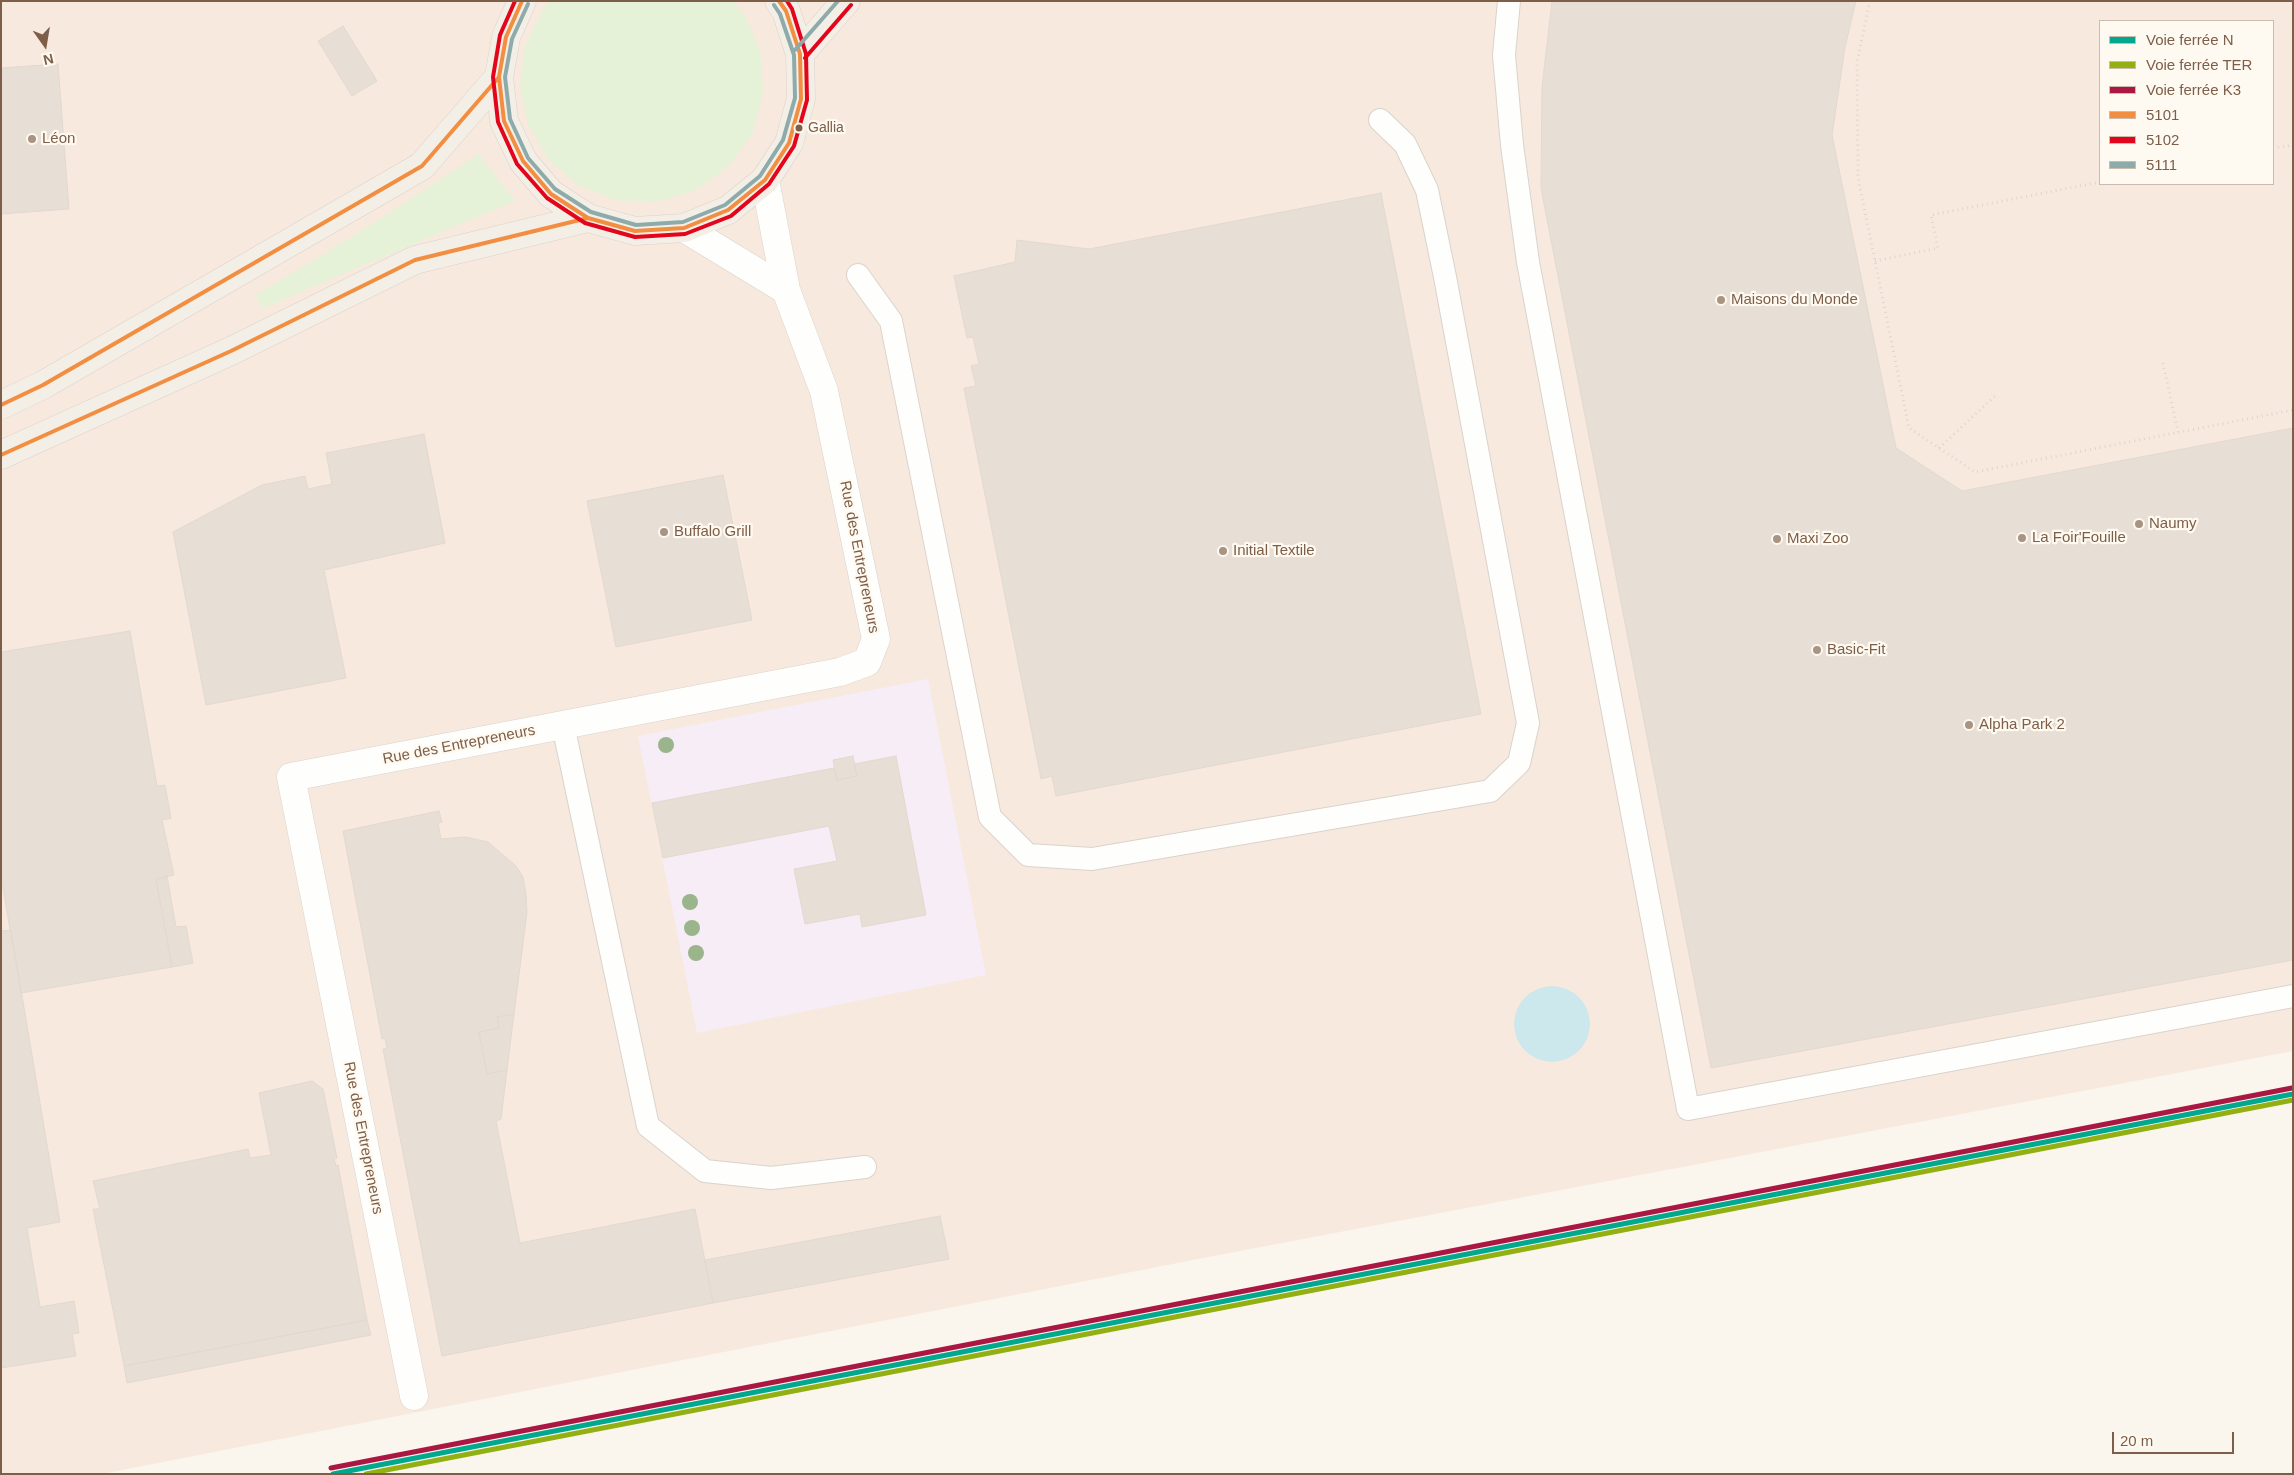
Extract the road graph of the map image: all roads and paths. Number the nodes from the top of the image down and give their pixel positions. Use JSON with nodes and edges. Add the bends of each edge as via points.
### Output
{"nodes":[{"id":1,"x":522,"y":1,"type":"edge"},
{"id":2,"x":779,"y":1,"type":"edge"},
{"id":3,"x":846,"y":1,"type":"edge"},
{"id":4,"x":1509,"y":1,"type":"edge"},
{"id":5,"x":1870,"y":1,"type":"edge"},
{"id":6,"x":800,"y":54,"type":"junction"},
{"id":7,"x":499,"y":77,"type":"junction"},
{"id":8,"x":1380,"y":120,"type":"dead end"},
{"id":9,"x":2293,"y":144,"type":"edge"},
{"id":10,"x":2274,"y":148,"type":"edge"},
{"id":11,"x":765,"y":180,"type":"junction"},
{"id":12,"x":2099,"y":182,"type":"edge"},
{"id":13,"x":588,"y":218,"type":"junction"},
{"id":14,"x":684,"y":228,"type":"junction"},
{"id":15,"x":1875,"y":261,"type":"junction"},
{"id":16,"x":858,"y":275,"type":"dead end"},
{"id":17,"x":786,"y":290,"type":"junction"},
{"id":18,"x":2163,"y":363,"type":"dead end"},
{"id":19,"x":1996,"y":395,"type":"dead end"},
{"id":20,"x":1,"y":405,"type":"edge"},
{"id":21,"x":2293,"y":410,"type":"edge"},
{"id":22,"x":2178,"y":432,"type":"junction"},
{"id":23,"x":1939,"y":448,"type":"junction"},
{"id":24,"x":1,"y":455,"type":"edge"},
{"id":25,"x":563,"y":725,"type":"junction"},
{"id":26,"x":2293,"y":996,"type":"edge"},
{"id":27,"x":865,"y":1167,"type":"dead end"},
{"id":28,"x":414,"y":1396,"type":"dead end"}],
"edges":[{"from":1,"to":7,"type":"main road","via":[[506,37]]},
{"from":2,"to":6,"type":"main road","via":[[786,11]]},
{"from":3,"to":6,"type":"main road"},
{"from":4,"to":26,"type":"lane","via":[[1505,64],[1512,146],[1528,262],[1688,1109]]},
{"from":5,"to":15,"type":"path","via":[[1857,62],[1858,178]]},
{"from":6,"to":11,"type":"main road","via":[[801,99],[789,142]]},
{"from":7,"to":13,"type":"main road","via":[[504,121],[522,161],[551,194]]},
{"from":7,"to":20,"type":"main road","via":[[422,166],[43,385]]},
{"from":8,"to":16,"type":"lane","via":[[1405,144],[1427,190],[1528,723],[1519,763],[1490,791],[1092,859],[1028,855],[990,817],[891,321]]},
{"from":9,"to":10,"type":"path"},
{"from":11,"to":14,"type":"main road","via":[[728,210]]},
{"from":11,"to":17,"type":"street","name":"Rue des Entrepreneurs"},
{"from":12,"to":15,"type":"path","via":[[1931,215],[1938,248]]},
{"from":13,"to":14,"type":"main road","via":[[635,231]]},
{"from":13,"to":24,"type":"main road","via":[[415,260],[222,356]]},
{"from":14,"to":17,"type":"street"},
{"from":15,"to":23,"type":"path","via":[[1909,428]]},
{"from":17,"to":25,"type":"street","name":"Rue des Entrepreneurs","via":[[824,391],[876,639],[867,662],[840,672]]},
{"from":18,"to":22,"type":"path"},
{"from":19,"to":23,"type":"path"},
{"from":21,"to":22,"type":"path"},
{"from":22,"to":23,"type":"path","via":[[1975,472]]},
{"from":25,"to":27,"type":"lane","via":[[648,1126],[705,1171],[771,1178]]},
{"from":25,"to":28,"type":"street","name":"Rue des Entrepreneurs","via":[[291,777]]}]}
